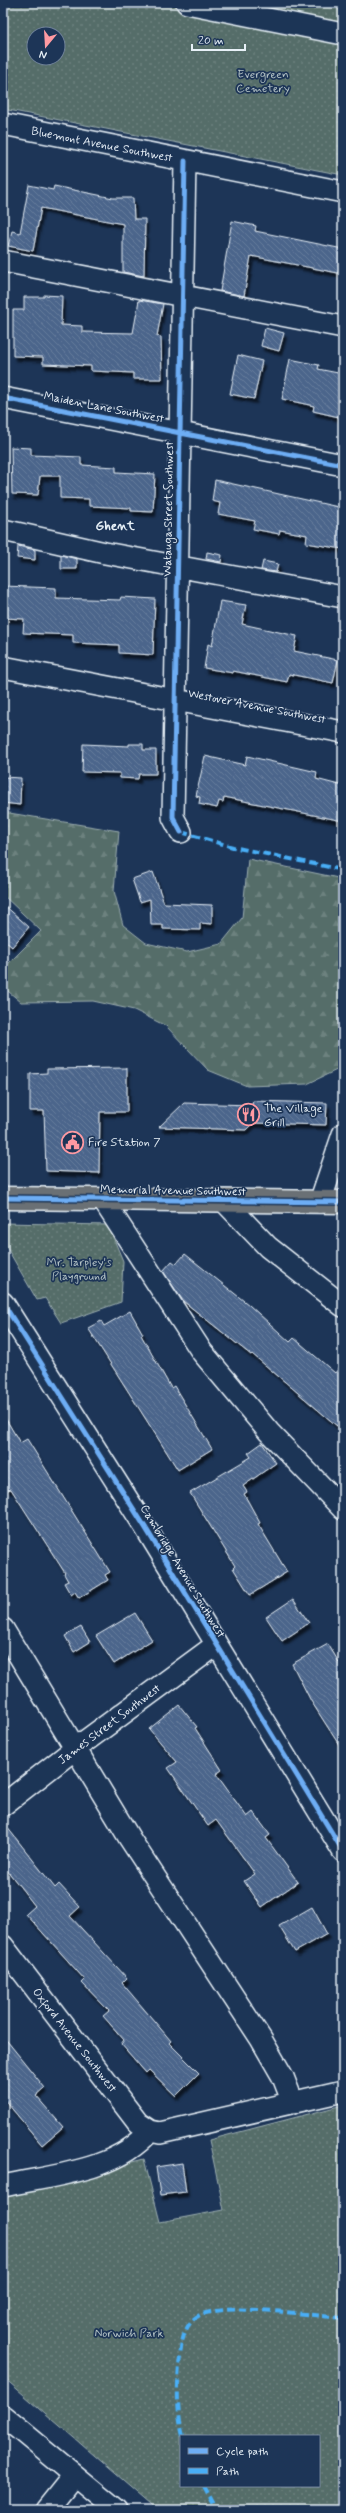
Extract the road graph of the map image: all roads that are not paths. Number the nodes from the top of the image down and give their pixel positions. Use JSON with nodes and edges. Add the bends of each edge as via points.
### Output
{"nodes":[{"id":1,"x":188,"y":3,"type":"edge"},
{"id":2,"x":343,"y":34,"type":"edge"},
{"id":3,"x":3,"y":124,"type":"edge"},
{"id":4,"x":185,"y":161,"type":"junction"},
{"id":5,"x":343,"y":192,"type":"edge"},
{"id":6,"x":3,"y":261,"type":"edge"},
{"id":7,"x":182,"y":297,"type":"junction"},
{"id":8,"x":343,"y":327,"type":"edge"},
{"id":9,"x":3,"y":398,"type":"edge"},
{"id":10,"x":179,"y":432,"type":"junction"},
{"id":11,"x":343,"y":465,"type":"edge"},
{"id":12,"x":3,"y":530,"type":"edge"},
{"id":13,"x":177,"y":565,"type":"junction"},
{"id":14,"x":343,"y":597,"type":"edge"},
{"id":15,"x":3,"y":667,"type":"edge"},
{"id":16,"x":174,"y":700,"type":"junction"},
{"id":17,"x":343,"y":732,"type":"edge"},
{"id":18,"x":181,"y":832,"type":"dead end"},
{"id":19,"x":343,"y":1134,"type":"edge"},
{"id":20,"x":3,"y":1198,"type":"edge"},
{"id":21,"x":103,"y":1200,"type":"junction"},
{"id":22,"x":224,"y":1201,"type":"junction"},
{"id":23,"x":320,"y":1202,"type":"junction"},
{"id":24,"x":343,"y":1202,"type":"edge"},
{"id":25,"x":3,"y":1303,"type":"edge"},
{"id":26,"x":343,"y":1306,"type":"edge"},
{"id":27,"x":343,"y":1509,"type":"edge"},
{"id":28,"x":3,"y":1629,"type":"edge"},
{"id":29,"x":216,"y":1645,"type":"junction"},
{"id":30,"x":76,"y":1748,"type":"junction"},
{"id":31,"x":3,"y":1805,"type":"edge"},
{"id":32,"x":343,"y":1851,"type":"edge"},
{"id":33,"x":3,"y":1946,"type":"edge"},
{"id":34,"x":343,"y":2091,"type":"edge"},
{"id":35,"x":293,"y":2103,"type":"junction"},
{"id":36,"x":150,"y":2131,"type":"junction"},
{"id":37,"x":3,"y":2186,"type":"edge"},
{"id":38,"x":3,"y":2416,"type":"edge"},
{"id":39,"x":74,"y":2475,"type":"junction"},
{"id":40,"x":46,"y":2510,"type":"edge"},
{"id":41,"x":117,"y":2510,"type":"edge"}],
"edges":[{"from":1,"to":2,"type":"street"},
{"from":3,"to":4,"type":"street","name":"Bluemont Avenue Southwest"},
{"from":4,"to":5,"type":"street","name":"Bluemont Avenue Southwest"},
{"from":4,"to":7,"type":"street","name":"Watauga Street Southwest"},
{"from":6,"to":7,"type":"street"},
{"from":7,"to":8,"type":"street"},
{"from":7,"to":10,"type":"street","name":"Watauga Street Southwest"},
{"from":9,"to":10,"type":"street","name":"Maiden Lane Southwest"},
{"from":10,"to":11,"type":"street","name":"Maiden Lane Southwest"},
{"from":10,"to":13,"type":"street","name":"Watauga Street Southwest"},
{"from":12,"to":13,"type":"street","via":[[105,553]]},
{"from":13,"to":14,"type":"street"},
{"from":13,"to":16,"type":"street","name":"Watauga Street Southwest"},
{"from":15,"to":16,"type":"street","name":"Westover Avenue Southwest"},
{"from":16,"to":17,"type":"street","name":"Westover Avenue Southwest"},
{"from":16,"to":18,"type":"street","name":"Watauga Street Southwest","via":[[173,817]]},
{"from":19,"to":23,"type":"street"},
{"from":20,"to":21,"type":"main road","name":"Memorial Avenue Southwest"},
{"from":21,"to":22,"type":"main road","name":"Memorial Avenue Southwest"},
{"from":21,"to":27,"type":"street","via":[[202,1352],[269,1432]]},
{"from":22,"to":23,"type":"main road","name":"Memorial Avenue Southwest"},
{"from":22,"to":26,"type":"street","via":[[268,1247]]},
{"from":23,"to":24,"type":"main road","name":"Memorial Avenue Southwest"},
{"from":25,"to":29,"type":"street","name":"Cambridge Avenue Southwest"},
{"from":28,"to":30,"type":"street"},
{"from":29,"to":30,"type":"street","name":"James Street Southwest"},
{"from":29,"to":32,"type":"street","name":"Cambridge Avenue Southwest"},
{"from":30,"to":31,"type":"street","name":"James Street Southwest"},
{"from":30,"to":35,"type":"street","via":[[130,1839],[261,2039],[283,2077]]},
{"from":33,"to":36,"type":"street","name":"Oxford Avenue Southwest","via":[[138,2123]]},
{"from":34,"to":35,"type":"street"},
{"from":35,"to":36,"type":"street","via":[[160,2133]]},
{"from":36,"to":37,"type":"street","via":[[138,2145],[118,2157],[94,2166]]},
{"from":38,"to":39,"type":"street"},
{"from":39,"to":40,"type":"street"},
{"from":39,"to":41,"type":"street"}]}
